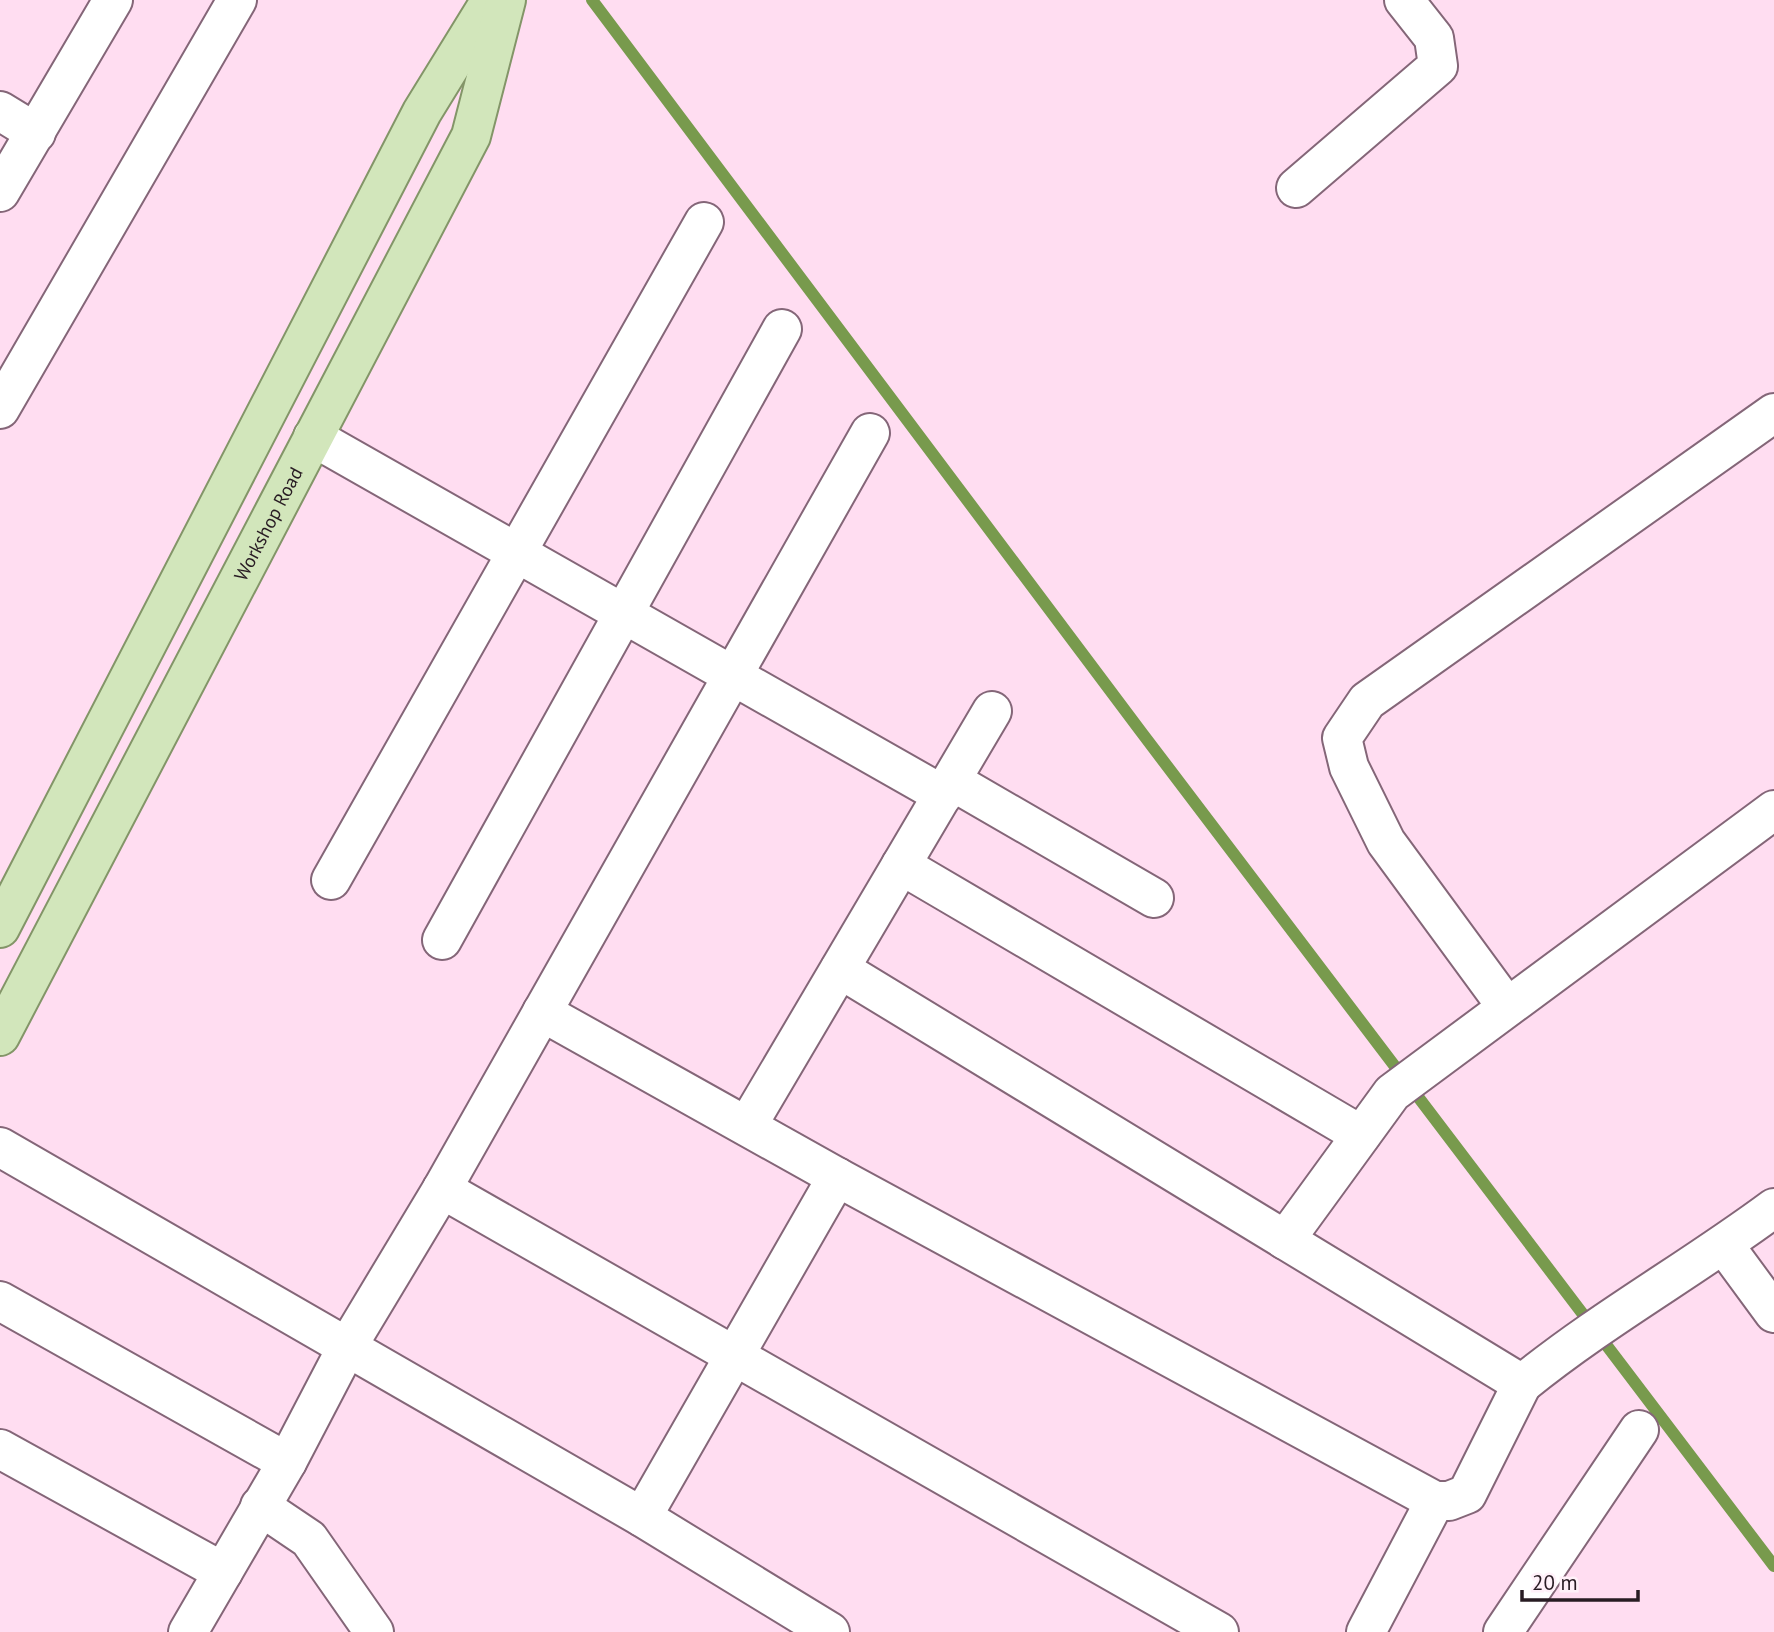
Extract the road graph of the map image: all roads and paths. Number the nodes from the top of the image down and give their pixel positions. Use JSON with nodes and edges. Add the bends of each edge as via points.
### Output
{"nodes":[{"id":1,"x":113,"y":0,"type":"edge"},
{"id":2,"x":237,"y":0,"type":"edge"},
{"id":3,"x":491,"y":0,"type":"edge"},
{"id":4,"x":506,"y":0,"type":"edge"},
{"id":5,"x":1404,"y":0,"type":"edge"},
{"id":6,"x":0,"y":111,"type":"edge"},
{"id":7,"x":36,"y":132,"type":"junction"},
{"id":8,"x":1296,"y":188,"type":"dead end"},
{"id":9,"x":0,"y":192,"type":"edge"},
{"id":10,"x":704,"y":222,"type":"dead end"},
{"id":11,"x":782,"y":328,"type":"dead end"},
{"id":12,"x":0,"y":409,"type":"edge"},
{"id":13,"x":1771,"y":421,"type":"edge"},
{"id":14,"x":870,"y":433,"type":"dead end"},
{"id":15,"x":313,"y":437,"type":"junction"},
{"id":16,"x":517,"y":553,"type":"junction"},
{"id":17,"x":624,"y":613,"type":"junction"},
{"id":18,"x":733,"y":675,"type":"junction"},
{"id":19,"x":992,"y":711,"type":"dead end"},
{"id":20,"x":947,"y":788,"type":"junction"},
{"id":21,"x":1774,"y":810,"type":"edge"},
{"id":22,"x":901,"y":865,"type":"junction"},
{"id":23,"x":331,"y":880,"type":"dead end"},
{"id":24,"x":1154,"y":898,"type":"dead end"},
{"id":25,"x":0,"y":928,"type":"edge"},
{"id":26,"x":443,"y":940,"type":"dead end"},
{"id":27,"x":840,"y":969,"type":"junction"},
{"id":28,"x":1507,"y":1007,"type":"junction"},
{"id":29,"x":542,"y":1012,"type":"junction"},
{"id":30,"x":0,"y":1035,"type":"edge"},
{"id":31,"x":747,"y":1126,"type":"junction"},
{"id":32,"x":1361,"y":1135,"type":"junction"},
{"id":33,"x":0,"y":1147,"type":"edge"},
{"id":34,"x":837,"y":1177,"type":"junction"},
{"id":35,"x":442,"y":1189,"type":"junction"},
{"id":36,"x":1774,"y":1208,"type":"edge"},
{"id":37,"x":1285,"y":1240,"type":"junction"},
{"id":38,"x":1724,"y":1245,"type":"junction"},
{"id":39,"x":0,"y":1301,"type":"edge"},
{"id":40,"x":1774,"y":1313,"type":"edge"},
{"id":41,"x":347,"y":1347,"type":"junction"},
{"id":42,"x":735,"y":1356,"type":"junction"},
{"id":43,"x":1522,"y":1384,"type":"junction"},
{"id":44,"x":1639,"y":1430,"type":"dead end"},
{"id":45,"x":0,"y":1449,"type":"edge"},
{"id":46,"x":287,"y":1462,"type":"junction"},
{"id":47,"x":1435,"y":1501,"type":"junction"},
{"id":48,"x":260,"y":1506,"type":"junction"},
{"id":49,"x":642,"y":1517,"type":"junction"},
{"id":50,"x":223,"y":1572,"type":"junction"},
{"id":51,"x":188,"y":1632,"type":"edge"},
{"id":52,"x":374,"y":1632,"type":"edge"},
{"id":53,"x":830,"y":1632,"type":"edge"},
{"id":54,"x":1219,"y":1632,"type":"edge"},
{"id":55,"x":1366,"y":1632,"type":"edge"},
{"id":56,"x":1503,"y":1632,"type":"edge"}],
"edges":[{"from":1,"to":7,"type":"street"},
{"from":2,"to":12,"type":"street"},
{"from":3,"to":25,"type":"main road","via":[[422,112]]},
{"from":4,"to":15,"type":"main road","name":"Workshop Road","via":[[471,136]]},
{"from":5,"to":8,"type":"street","via":[[1434,38],[1438,66]]},
{"from":6,"to":7,"type":"street"},
{"from":7,"to":9,"type":"street"},
{"from":10,"to":16,"type":"street"},
{"from":11,"to":17,"type":"street"},
{"from":13,"to":28,"type":"street","via":[[1367,701],[1342,737],[1349,767],[1386,842]]},
{"from":14,"to":18,"type":"street"},
{"from":15,"to":16,"type":"street"},
{"from":15,"to":30,"type":"main road","name":"Workshop Road"},
{"from":16,"to":17,"type":"street"},
{"from":16,"to":23,"type":"street"},
{"from":17,"to":18,"type":"street"},
{"from":17,"to":26,"type":"street"},
{"from":18,"to":20,"type":"street"},
{"from":18,"to":29,"type":"street"},
{"from":19,"to":20,"type":"street"},
{"from":20,"to":22,"type":"street"},
{"from":20,"to":24,"type":"street"},
{"from":21,"to":28,"type":"street"},
{"from":22,"to":27,"type":"street"},
{"from":22,"to":32,"type":"street"},
{"from":27,"to":31,"type":"street"},
{"from":27,"to":37,"type":"street"},
{"from":28,"to":32,"type":"street","via":[[1404,1083]]},
{"from":29,"to":31,"type":"street"},
{"from":29,"to":35,"type":"street"},
{"from":31,"to":34,"type":"street"},
{"from":32,"to":37,"type":"street"},
{"from":33,"to":41,"type":"street"},
{"from":34,"to":42,"type":"street"},
{"from":34,"to":47,"type":"street"},
{"from":35,"to":41,"type":"street"},
{"from":35,"to":42,"type":"street"},
{"from":36,"to":38,"type":"street"},
{"from":37,"to":43,"type":"street"},
{"from":38,"to":40,"type":"street"},
{"from":38,"to":43,"type":"street","via":[[1573,1343]]},
{"from":39,"to":46,"type":"street"},
{"from":41,"to":46,"type":"street"},
{"from":41,"to":49,"type":"street"},
{"from":42,"to":49,"type":"street"},
{"from":42,"to":54,"type":"street"},
{"from":43,"to":47,"type":"street","via":[[1467,1494]]},
{"from":44,"to":56,"type":"street"},
{"from":45,"to":50,"type":"street"},
{"from":46,"to":48,"type":"street"},
{"from":47,"to":55,"type":"street"},
{"from":48,"to":50,"type":"street"},
{"from":48,"to":52,"type":"street","via":[[309,1539]]},
{"from":49,"to":53,"type":"street"},
{"from":50,"to":51,"type":"street"}]}
